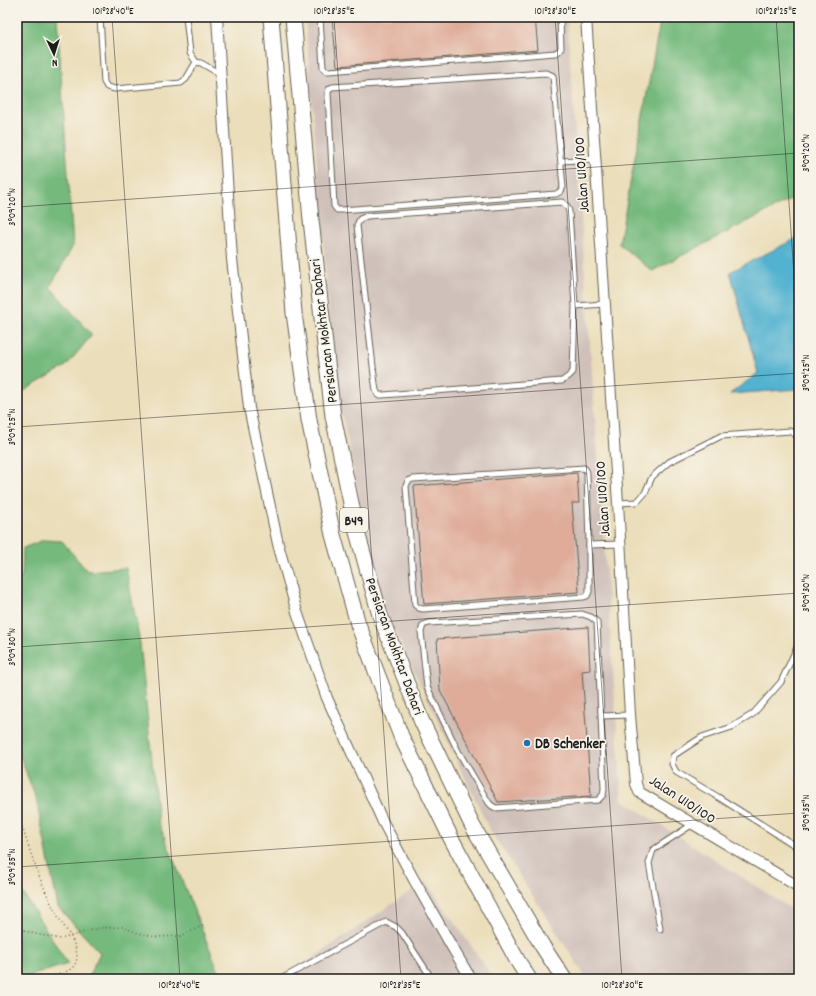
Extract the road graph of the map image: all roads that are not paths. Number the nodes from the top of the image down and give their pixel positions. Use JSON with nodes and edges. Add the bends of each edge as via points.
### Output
{"nodes":[{"id":1,"x":100,"y":17,"type":"edge"},
{"id":2,"x":186,"y":17,"type":"edge"},
{"id":3,"x":217,"y":17,"type":"edge"},
{"id":4,"x":271,"y":17,"type":"edge"},
{"id":5,"x":293,"y":17,"type":"edge"},
{"id":6,"x":320,"y":17,"type":"edge"},
{"id":7,"x":560,"y":17,"type":"edge"},
{"id":8,"x":586,"y":17,"type":"edge"},
{"id":9,"x":196,"y":62,"type":"junction"},
{"id":10,"x":221,"y":75,"type":"junction"},
{"id":11,"x":595,"y":159,"type":"junction"},
{"id":12,"x":561,"y":161,"type":"junction"},
{"id":13,"x":605,"y":304,"type":"junction"},
{"id":14,"x":574,"y":306,"type":"junction"},
{"id":15,"x":799,"y":437,"type":"edge"},
{"id":16,"x":618,"y":504,"type":"junction"},
{"id":17,"x":620,"y":544,"type":"junction"},
{"id":18,"x":590,"y":545,"type":"junction"},
{"id":19,"x":799,"y":643,"type":"edge"},
{"id":20,"x":630,"y":715,"type":"junction"},
{"id":21,"x":601,"y":716,"type":"junction"},
{"id":22,"x":693,"y":824,"type":"junction"},
{"id":23,"x":799,"y":848,"type":"edge"},
{"id":24,"x":799,"y":887,"type":"edge"},
{"id":25,"x":660,"y":929,"type":"dead end"},
{"id":26,"x":281,"y":979,"type":"edge"},
{"id":27,"x":432,"y":979,"type":"edge"},
{"id":28,"x":472,"y":979,"type":"edge"},
{"id":29,"x":529,"y":979,"type":"edge"},
{"id":30,"x":564,"y":979,"type":"edge"}],
"edges":[{"from":1,"to":9,"type":"lane","via":[[104,82],[107,87],[115,89],[181,83]]},
{"from":2,"to":9,"type":"lane","via":[[190,53]]},
{"from":3,"to":10,"type":"street"},
{"from":4,"to":29,"type":"main road","name":"Persiaran Mokhtar Dahari","number":"B49","via":[[294,313],[309,420],[333,535],[358,624],[401,736],[452,840]]},
{"from":5,"to":30,"type":"main road","name":"Persiaran Mokhtar Dahari","number":"B49","via":[[310,220],[333,416],[357,532],[380,615],[422,722],[472,825]]},
{"from":6,"to":7,"type":"lane","via":[[323,68],[329,71],[555,53],[561,48]]},
{"from":8,"to":11,"type":"street","name":"Jalan U10/100"},
{"from":9,"to":10,"type":"lane"},
{"from":10,"to":28,"type":"street","via":[[232,258],[249,408],[278,544],[297,612],[327,698],[383,822],[428,906]]},
{"from":11,"to":12,"type":"lane"},
{"from":11,"to":13,"type":"street","name":"Jalan U10/100"},
{"from":12,"to":12,"type":"lane","via":[[563,187],[556,194],[337,210],[334,206],[329,89],[549,74],[553,76]]},
{"from":13,"to":14,"type":"lane"},
{"from":13,"to":16,"type":"street","name":"Jalan U10/100"},
{"from":14,"to":14,"type":"lane","via":[[569,211],[562,202],[360,218],[358,225],[378,395],[562,381],[573,372]]},
{"from":15,"to":16,"type":"lane","via":[[790,431],[721,436],[669,462],[652,477],[645,493],[637,502]]},
{"from":16,"to":17,"type":"street","name":"Jalan U10/100"},
{"from":17,"to":18,"type":"lane"},
{"from":17,"to":20,"type":"street","name":"Jalan U10/100"},
{"from":18,"to":18,"type":"lane","via":[[587,596],[419,608],[415,597],[406,486],[408,481],[413,479],[584,468],[587,473]]},
{"from":19,"to":23,"type":"lane","via":[[781,682],[753,714],[732,727],[702,737],[673,756],[672,764],[676,772]]},
{"from":20,"to":21,"type":"lane"},
{"from":20,"to":22,"type":"street","name":"Jalan U10/100","via":[[636,784],[639,792]]},
{"from":21,"to":21,"type":"lane","via":[[604,789],[598,800],[496,808],[492,806],[458,751],[427,687],[421,632],[423,625],[582,614],[591,617],[597,622]]},
{"from":22,"to":24,"type":"street","name":"Jalan U10/100"},
{"from":22,"to":25,"type":"lane","via":[[653,850],[649,864]]},
{"from":26,"to":27,"type":"lane","via":[[386,922],[402,933]]}]}
